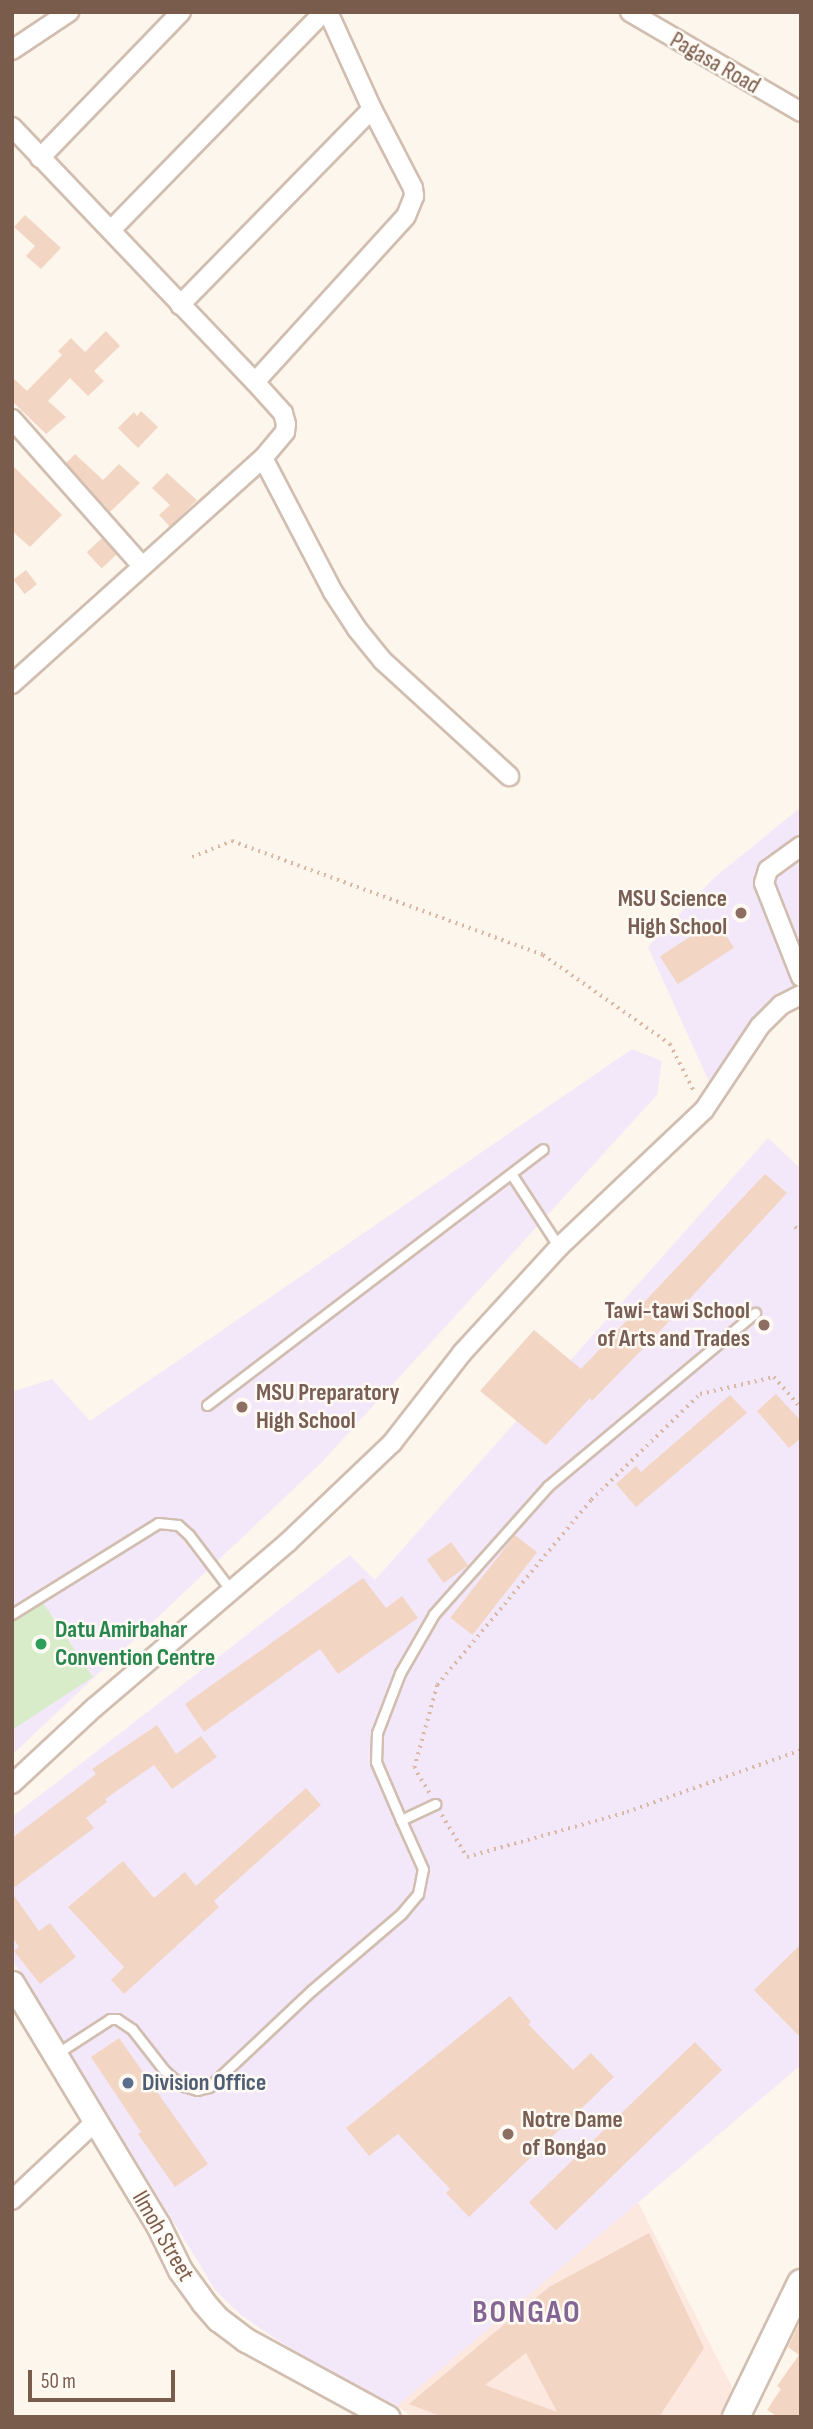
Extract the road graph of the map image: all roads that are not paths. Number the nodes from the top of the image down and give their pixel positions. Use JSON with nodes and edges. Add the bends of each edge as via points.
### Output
{"nodes":[{"id":1,"x":69,"y":12,"type":"edge"},
{"id":2,"x":181,"y":12,"type":"edge"},
{"id":3,"x":326,"y":12,"type":"edge"},
{"id":4,"x":630,"y":12,"type":"edge"},
{"id":5,"x":12,"y":50,"type":"edge"},
{"id":6,"x":372,"y":109,"type":"junction"},
{"id":7,"x":801,"y":111,"type":"edge"},
{"id":8,"x":12,"y":127,"type":"edge"},
{"id":9,"x":40,"y":158,"type":"junction"},
{"id":10,"x":111,"y":230,"type":"junction"},
{"id":11,"x":180,"y":305,"type":"junction"},
{"id":12,"x":255,"y":382,"type":"junction"},
{"id":13,"x":12,"y":419,"type":"edge"},
{"id":14,"x":263,"y":458,"type":"junction"},
{"id":15,"x":142,"y":566,"type":"junction"},
{"id":16,"x":12,"y":684,"type":"edge"},
{"id":17,"x":509,"y":776,"type":"dead end"},
{"id":18,"x":801,"y":846,"type":"edge"},
{"id":19,"x":801,"y":977,"type":"edge"},
{"id":20,"x":801,"y":995,"type":"edge"},
{"id":21,"x":543,"y":1149,"type":"dead end"},
{"id":22,"x":512,"y":1175,"type":"junction"},
{"id":23,"x":559,"y":1247,"type":"junction"},
{"id":24,"x":755,"y":1313,"type":"dead end"},
{"id":25,"x":207,"y":1405,"type":"dead end"},
{"id":26,"x":230,"y":1589,"type":"junction"},
{"id":27,"x":12,"y":1614,"type":"edge"},
{"id":28,"x":12,"y":1784,"type":"edge"},
{"id":29,"x":435,"y":1804,"type":"road end"},
{"id":30,"x":401,"y":1820,"type":"junction"},
{"id":31,"x":12,"y":1983,"type":"edge"},
{"id":32,"x":55,"y":2054,"type":"junction"},
{"id":33,"x":96,"y":2121,"type":"junction"},
{"id":34,"x":12,"y":2200,"type":"edge"},
{"id":35,"x":801,"y":2283,"type":"edge"},
{"id":36,"x":387,"y":2417,"type":"edge"},
{"id":37,"x":736,"y":2417,"type":"edge"}],
"edges":[{"from":1,"to":5,"type":"street"},
{"from":2,"to":9,"type":"street"},
{"from":3,"to":6,"type":"street"},
{"from":3,"to":10,"type":"street"},
{"from":4,"to":7,"type":"street","name":"Pagasa Road"},
{"from":6,"to":11,"type":"street"},
{"from":6,"to":12,"type":"street","via":[[413,188],[412,206]]},
{"from":8,"to":9,"type":"street"},
{"from":9,"to":10,"type":"street"},
{"from":10,"to":11,"type":"street"},
{"from":11,"to":12,"type":"street"},
{"from":12,"to":14,"type":"street","via":[[283,413],[286,424],[285,432]]},
{"from":13,"to":15,"type":"street"},
{"from":14,"to":15,"type":"street"},
{"from":14,"to":17,"type":"street","via":[[332,592],[357,629],[400,678]]},
{"from":15,"to":16,"type":"street"},
{"from":18,"to":19,"type":"street","via":[[768,870],[764,883]]},
{"from":20,"to":23,"type":"street","via":[[781,1005],[760,1026],[704,1110]]},
{"from":21,"to":22,"type":"lane"},
{"from":22,"to":23,"type":"lane"},
{"from":22,"to":25,"type":"lane"},
{"from":23,"to":26,"type":"street","via":[[462,1353],[392,1443],[288,1542]]},
{"from":24,"to":30,"type":"lane","via":[[548,1486],[434,1614],[400,1674],[377,1733],[376,1762]]},
{"from":26,"to":27,"type":"lane","via":[[189,1535],[178,1525],[158,1523]]},
{"from":26,"to":28,"type":"street"},
{"from":29,"to":30,"type":"lane"},
{"from":30,"to":32,"type":"lane","via":[[424,1869],[418,1894],[209,2087],[197,2090],[180,2085],[132,2029],[117,2019]]},
{"from":31,"to":32,"type":"street","name":"Ilmoh Street"},
{"from":32,"to":33,"type":"street","name":"Ilmoh Street"},
{"from":33,"to":34,"type":"street"},
{"from":33,"to":36,"type":"street","name":"Ilmoh Street","via":[[180,2270],[218,2319],[246,2340]]},
{"from":35,"to":37,"type":"main road"}]}
